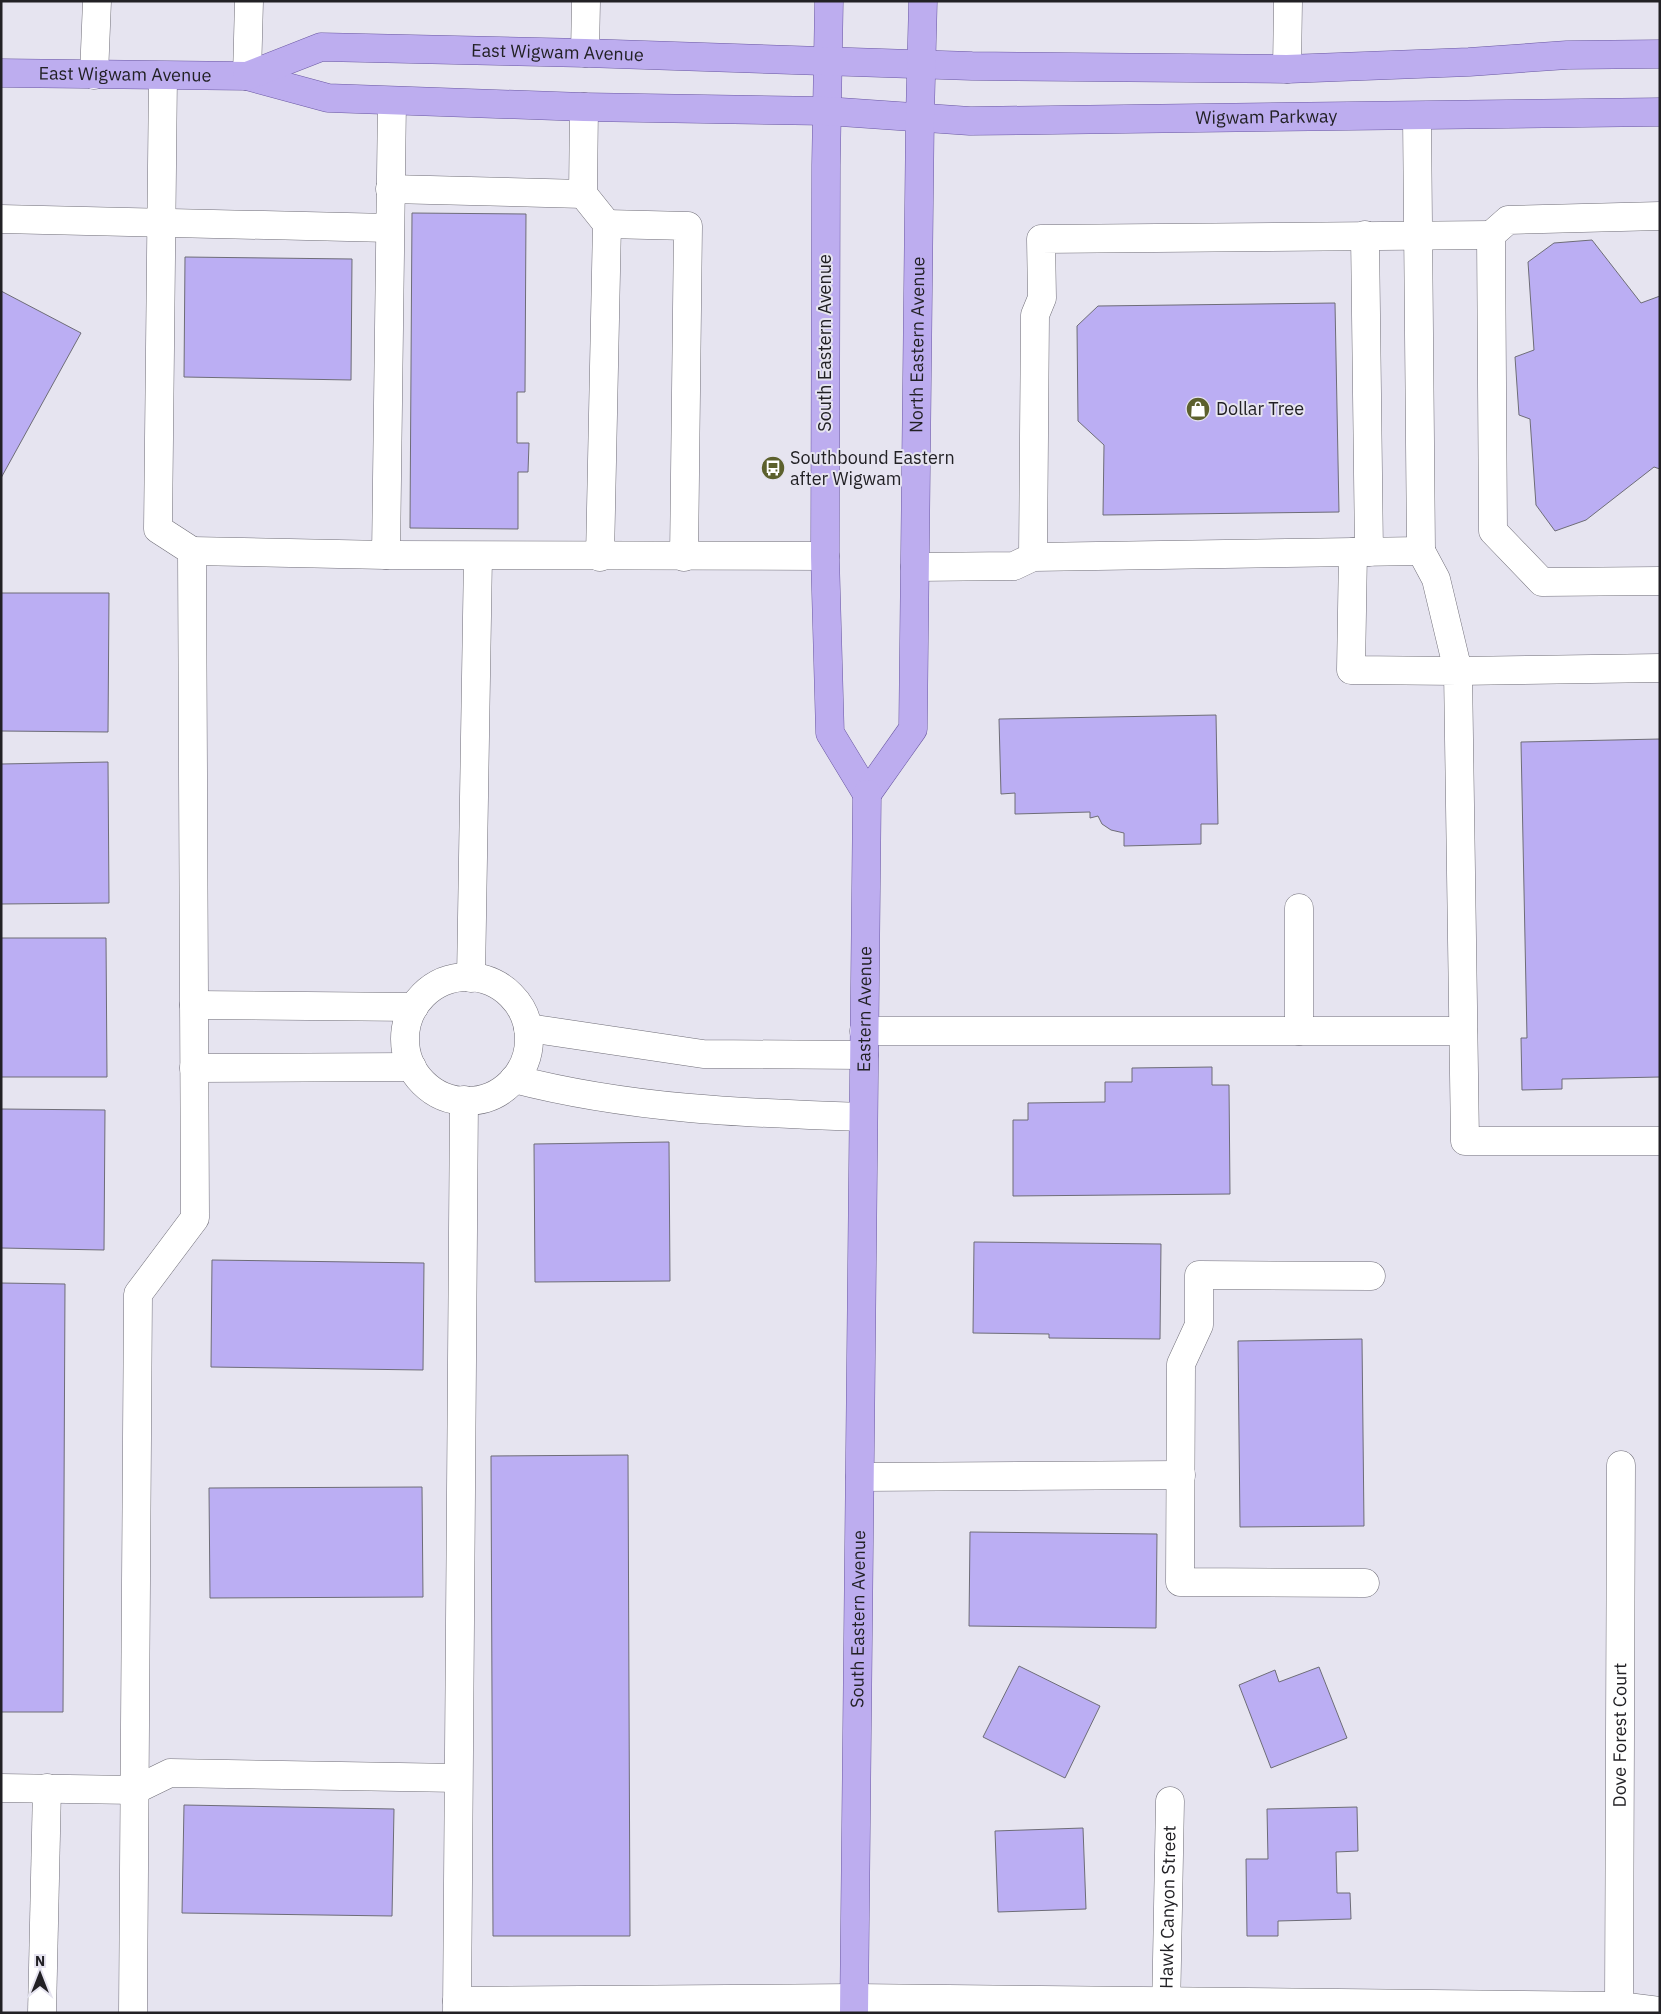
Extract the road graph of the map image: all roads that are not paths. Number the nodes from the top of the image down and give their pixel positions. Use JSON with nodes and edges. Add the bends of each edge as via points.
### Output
{"nodes":[{"id":1,"x":97,"y":1,"type":"edge"},
{"id":2,"x":249,"y":1,"type":"edge"},
{"id":3,"x":586,"y":1,"type":"edge"},
{"id":4,"x":829,"y":1,"type":"edge"},
{"id":5,"x":924,"y":1,"type":"edge"},
{"id":6,"x":1288,"y":1,"type":"edge"},
{"id":7,"x":585,"y":53,"type":"junction"},
{"id":8,"x":1660,"y":54,"type":"edge"},
{"id":9,"x":827,"y":62,"type":"junction"},
{"id":10,"x":922,"y":65,"type":"junction"},
{"id":11,"x":1287,"y":69,"type":"junction"},
{"id":12,"x":1,"y":73,"type":"edge"},
{"id":13,"x":94,"y":75,"type":"junction"},
{"id":14,"x":163,"y":76,"type":"junction"},
{"id":15,"x":248,"y":76,"type":"junction"},
{"id":16,"x":392,"y":101,"type":"junction"},
{"id":17,"x":584,"y":107,"type":"junction"},
{"id":18,"x":826,"y":111,"type":"junction"},
{"id":19,"x":1660,"y":112,"type":"edge"},
{"id":20,"x":872,"y":114,"type":"joint"},
{"id":21,"x":920,"y":116,"type":"junction"},
{"id":22,"x":1417,"y":116,"type":"junction"},
{"id":23,"x":390,"y":189,"type":"junction"},
{"id":24,"x":583,"y":194,"type":"junction"},
{"id":25,"x":1660,"y":216,"type":"edge"},
{"id":26,"x":1,"y":219,"type":"edge"},
{"id":27,"x":161,"y":223,"type":"junction"},
{"id":28,"x":607,"y":224,"type":"junction"},
{"id":29,"x":389,"y":228,"type":"junction"},
{"id":30,"x":1365,"y":234,"type":"junction"},
{"id":31,"x":1418,"y":234,"type":"junction"},
{"id":32,"x":1491,"y":234,"type":"junction"},
{"id":33,"x":192,"y":551,"type":"junction"},
{"id":34,"x":1421,"y":551,"type":"junction"},
{"id":35,"x":1361,"y":552,"type":"junction"},
{"id":36,"x":386,"y":555,"type":"junction"},
{"id":37,"x":478,"y":556,"type":"junction"},
{"id":38,"x":825,"y":556,"type":"junction"},
{"id":39,"x":600,"y":557,"type":"junction"},
{"id":40,"x":684,"y":557,"type":"junction"},
{"id":41,"x":1033,"y":557,"type":"junction"},
{"id":42,"x":915,"y":567,"type":"junction"},
{"id":43,"x":1660,"y":581,"type":"edge"},
{"id":44,"x":1660,"y":668,"type":"edge"},
{"id":45,"x":1458,"y":671,"type":"junction"},
{"id":46,"x":867,"y":794,"type":"junction"},
{"id":47,"x":1300,"y":908,"type":"dead end"},
{"id":48,"x":472,"y":978,"type":"junction"},
{"id":49,"x":194,"y":1005,"type":"junction"},
{"id":50,"x":414,"y":1007,"type":"junction"},
{"id":51,"x":528,"y":1028,"type":"junction"},
{"id":52,"x":1300,"y":1031,"type":"junction"},
{"id":53,"x":1463,"y":1031,"type":"junction"},
{"id":54,"x":864,"y":1043,"type":"junction"},
{"id":55,"x":412,"y":1067,"type":"junction"},
{"id":56,"x":194,"y":1068,"type":"junction"},
{"id":57,"x":514,"y":1079,"type":"junction"},
{"id":58,"x":464,"y":1100,"type":"junction"},
{"id":59,"x":863,"y":1117,"type":"junction"},
{"id":60,"x":1660,"y":1141,"type":"edge"},
{"id":61,"x":862,"y":1225,"type":"joint"},
{"id":62,"x":1372,"y":1276,"type":"dead end"},
{"id":63,"x":1621,"y":1465,"type":"dead end"},
{"id":64,"x":1181,"y":1475,"type":"junction"},
{"id":65,"x":860,"y":1477,"type":"junction"},
{"id":66,"x":1365,"y":1583,"type":"dead end"},
{"id":67,"x":458,"y":1778,"type":"junction"},
{"id":68,"x":1,"y":1788,"type":"edge"},
{"id":69,"x":47,"y":1788,"type":"junction"},
{"id":70,"x":135,"y":1790,"type":"junction"},
{"id":71,"x":1170,"y":1801,"type":"dead end"},
{"id":72,"x":854,"y":2005,"type":"edge"},
{"id":73,"x":1167,"y":2006,"type":"edge"},
{"id":74,"x":1619,"y":2006,"type":"junction"},
{"id":75,"x":457,"y":2007,"type":"edge"},
{"id":76,"x":1660,"y":2011,"type":"edge"},
{"id":77,"x":42,"y":2013,"type":"edge"},
{"id":78,"x":133,"y":2013,"type":"edge"}],
"edges":[{"from":1,"to":13,"type":"street"},
{"from":2,"to":15,"type":"street"},
{"from":3,"to":7,"type":"street"},
{"from":4,"to":9,"type":"main road","name":"South Eastern Avenue"},
{"from":5,"to":10,"type":"main road","name":"North Eastern Avenue"},
{"from":6,"to":11,"type":"street"},
{"from":7,"to":9,"type":"main road","name":"East Wigwam Avenue"},
{"from":7,"to":15,"type":"main road","name":"East Wigwam Avenue","via":[[322,47]]},
{"from":8,"to":11,"type":"main road","via":[[1567,55]]},
{"from":9,"to":10,"type":"main road","name":"East Wigwam Avenue"},
{"from":9,"to":18,"type":"main road","name":"South Eastern Avenue"},
{"from":10,"to":11,"type":"main road"},
{"from":10,"to":21,"type":"main road","name":"North Eastern Avenue"},
{"from":12,"to":13,"type":"main road","name":"East Wigwam Avenue"},
{"from":13,"to":14,"type":"main road","name":"East Wigwam Avenue"},
{"from":14,"to":15,"type":"main road","name":"East Wigwam Avenue"},
{"from":14,"to":27,"type":"street"},
{"from":15,"to":16,"type":"main road","name":"East Wigwam Avenue","via":[[328,98]]},
{"from":16,"to":17,"type":"main road","name":"East Wigwam Avenue"},
{"from":16,"to":23,"type":"street"},
{"from":17,"to":18,"type":"main road","name":"East Wigwam Avenue"},
{"from":17,"to":24,"type":"street"},
{"from":18,"to":20,"type":"main road","name":"East Wigwam Avenue"},
{"from":18,"to":38,"type":"main road","name":"South Eastern Avenue"},
{"from":19,"to":22,"type":"main road","name":"Wigwam Parkway"},
{"from":20,"to":21,"type":"main road","name":"Wigwam Parkway"},
{"from":21,"to":22,"type":"main road","name":"Wigwam Parkway","via":[[970,121]]},
{"from":21,"to":42,"type":"main road","name":"North Eastern Avenue"},
{"from":22,"to":31,"type":"street"},
{"from":23,"to":24,"type":"street"},
{"from":23,"to":29,"type":"street"},
{"from":24,"to":28,"type":"street"},
{"from":25,"to":32,"type":"street","via":[[1508,220]]},
{"from":26,"to":27,"type":"street"},
{"from":27,"to":29,"type":"street"},
{"from":27,"to":33,"type":"street","via":[[158,529]]},
{"from":28,"to":39,"type":"street"},
{"from":28,"to":40,"type":"street","via":[[688,226]]},
{"from":29,"to":36,"type":"street"},
{"from":30,"to":31,"type":"street"},
{"from":30,"to":35,"type":"street"},
{"from":30,"to":41,"type":"street","via":[[1041,239],[1042,298],[1035,315]]},
{"from":31,"to":32,"type":"street"},
{"from":31,"to":34,"type":"street"},
{"from":32,"to":43,"type":"street","via":[[1493,531],[1542,582]]},
{"from":33,"to":36,"type":"street"},
{"from":33,"to":49,"type":"street"},
{"from":34,"to":35,"type":"street"},
{"from":34,"to":45,"type":"street","via":[[1436,579]]},
{"from":35,"to":41,"type":"street"},
{"from":35,"to":45,"type":"street","via":[[1351,670]]},
{"from":36,"to":37,"type":"street"},
{"from":37,"to":39,"type":"street"},
{"from":37,"to":48,"type":"street"},
{"from":38,"to":40,"type":"street"},
{"from":38,"to":46,"type":"main road","name":"South Eastern Avenue","via":[[830,733]]},
{"from":39,"to":40,"type":"street"},
{"from":41,"to":42,"type":"street","via":[[1014,566]]},
{"from":42,"to":46,"type":"main road","name":"North Eastern Avenue","via":[[913,729]]},
{"from":44,"to":45,"type":"street"},
{"from":45,"to":53,"type":"street"},
{"from":46,"to":54,"type":"main road","name":"Eastern Avenue"},
{"from":47,"to":52,"type":"street"},
{"from":48,"to":50,"type":"street","via":[[448,980],[433,987]]},
{"from":48,"to":51,"type":"street","via":[[497,985],[511,995],[521,1008]]},
{"from":49,"to":50,"type":"street"},
{"from":49,"to":56,"type":"street"},
{"from":50,"to":55,"type":"street","via":[[405,1032],[406,1050]]},
{"from":51,"to":54,"type":"street","via":[[702,1054]]},
{"from":51,"to":57,"type":"street","via":[[526,1059]]},
{"from":52,"to":53,"type":"street"},
{"from":52,"to":54,"type":"street"},
{"from":53,"to":60,"type":"street","via":[[1465,1141]]},
{"from":54,"to":59,"type":"main road","name":"Eastern Avenue"},
{"from":55,"to":56,"type":"street"},
{"from":55,"to":58,"type":"street","via":[[437,1093]]},
{"from":56,"to":70,"type":"street","via":[[195,1218],[138,1294]]},
{"from":57,"to":58,"type":"street","via":[[491,1096]]},
{"from":57,"to":59,"type":"street","via":[[569,1093],[712,1111]]},
{"from":58,"to":67,"type":"street"},
{"from":59,"to":61,"type":"main road","name":"Eastern Avenue"},
{"from":61,"to":65,"type":"main road","name":"South Eastern Avenue"},
{"from":62,"to":64,"type":"street","via":[[1199,1275],[1199,1325],[1181,1364]]},
{"from":63,"to":74,"type":"street","name":"Dove Forest Court"},
{"from":64,"to":65,"type":"street"},
{"from":64,"to":66,"type":"street","via":[[1180,1582]]},
{"from":65,"to":72,"type":"main road","name":"South Eastern Avenue"},
{"from":67,"to":70,"type":"street","via":[[170,1773]]},
{"from":67,"to":75,"type":"street"},
{"from":68,"to":69,"type":"street"},
{"from":69,"to":70,"type":"street"},
{"from":69,"to":77,"type":"street"},
{"from":70,"to":78,"type":"street"},
{"from":71,"to":73,"type":"street","name":"Hawk Canyon Street"},
{"from":72,"to":73,"type":"street"},
{"from":72,"to":75,"type":"street"},
{"from":73,"to":74,"type":"street"},
{"from":74,"to":76,"type":"street"}]}
